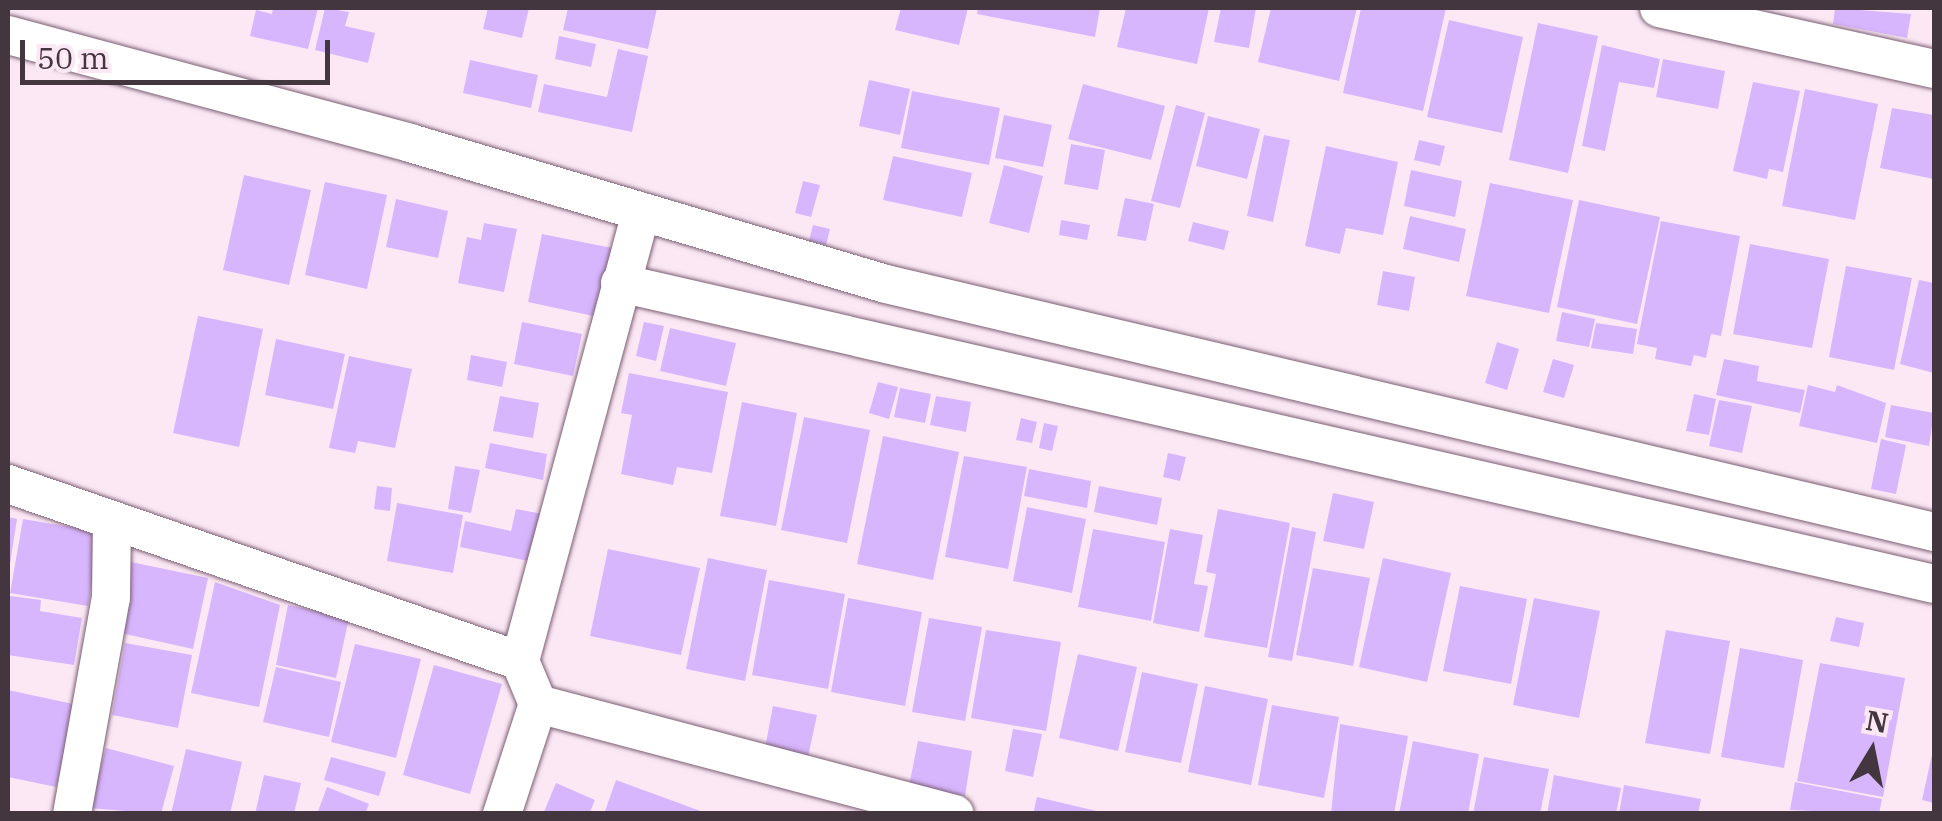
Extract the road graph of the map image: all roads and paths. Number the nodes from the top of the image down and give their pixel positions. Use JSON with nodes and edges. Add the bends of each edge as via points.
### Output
{"nodes":[{"id":1,"x":1658,"y":8,"type":"edge"},
{"id":2,"x":8,"y":35,"type":"edge"},
{"id":3,"x":1934,"y":69,"type":"edge"},
{"id":4,"x":641,"y":212,"type":"junction"},
{"id":5,"x":620,"y":283,"type":"junction"},
{"id":6,"x":1397,"y":407,"type":"junction"},
{"id":7,"x":1384,"y":461,"type":"junction"},
{"id":8,"x":8,"y":484,"type":"edge"},
{"id":9,"x":112,"y":520,"type":"junction"},
{"id":10,"x":1934,"y":532,"type":"edge"},
{"id":11,"x":1934,"y":584,"type":"edge"},
{"id":12,"x":520,"y":661,"type":"junction"},
{"id":13,"x":538,"y":704,"type":"junction"},
{"id":14,"x":72,"y":814,"type":"edge"},
{"id":15,"x":502,"y":814,"type":"edge"},
{"id":16,"x":955,"y":814,"type":"edge"}],
"edges":[{"from":1,"to":3,"type":"street"},
{"from":2,"to":4,"type":"street"},
{"from":4,"to":5,"type":"street"},
{"from":4,"to":6,"type":"street","via":[[886,284]]},
{"from":5,"to":7,"type":"street"},
{"from":5,"to":12,"type":"street"},
{"from":6,"to":7,"type":"street"},
{"from":6,"to":10,"type":"street"},
{"from":7,"to":11,"type":"street"},
{"from":8,"to":9,"type":"street"},
{"from":9,"to":12,"type":"street"},
{"from":9,"to":14,"type":"street","via":[[111,598]]},
{"from":12,"to":13,"type":"street"},
{"from":13,"to":15,"type":"street"},
{"from":13,"to":16,"type":"street"}]}
